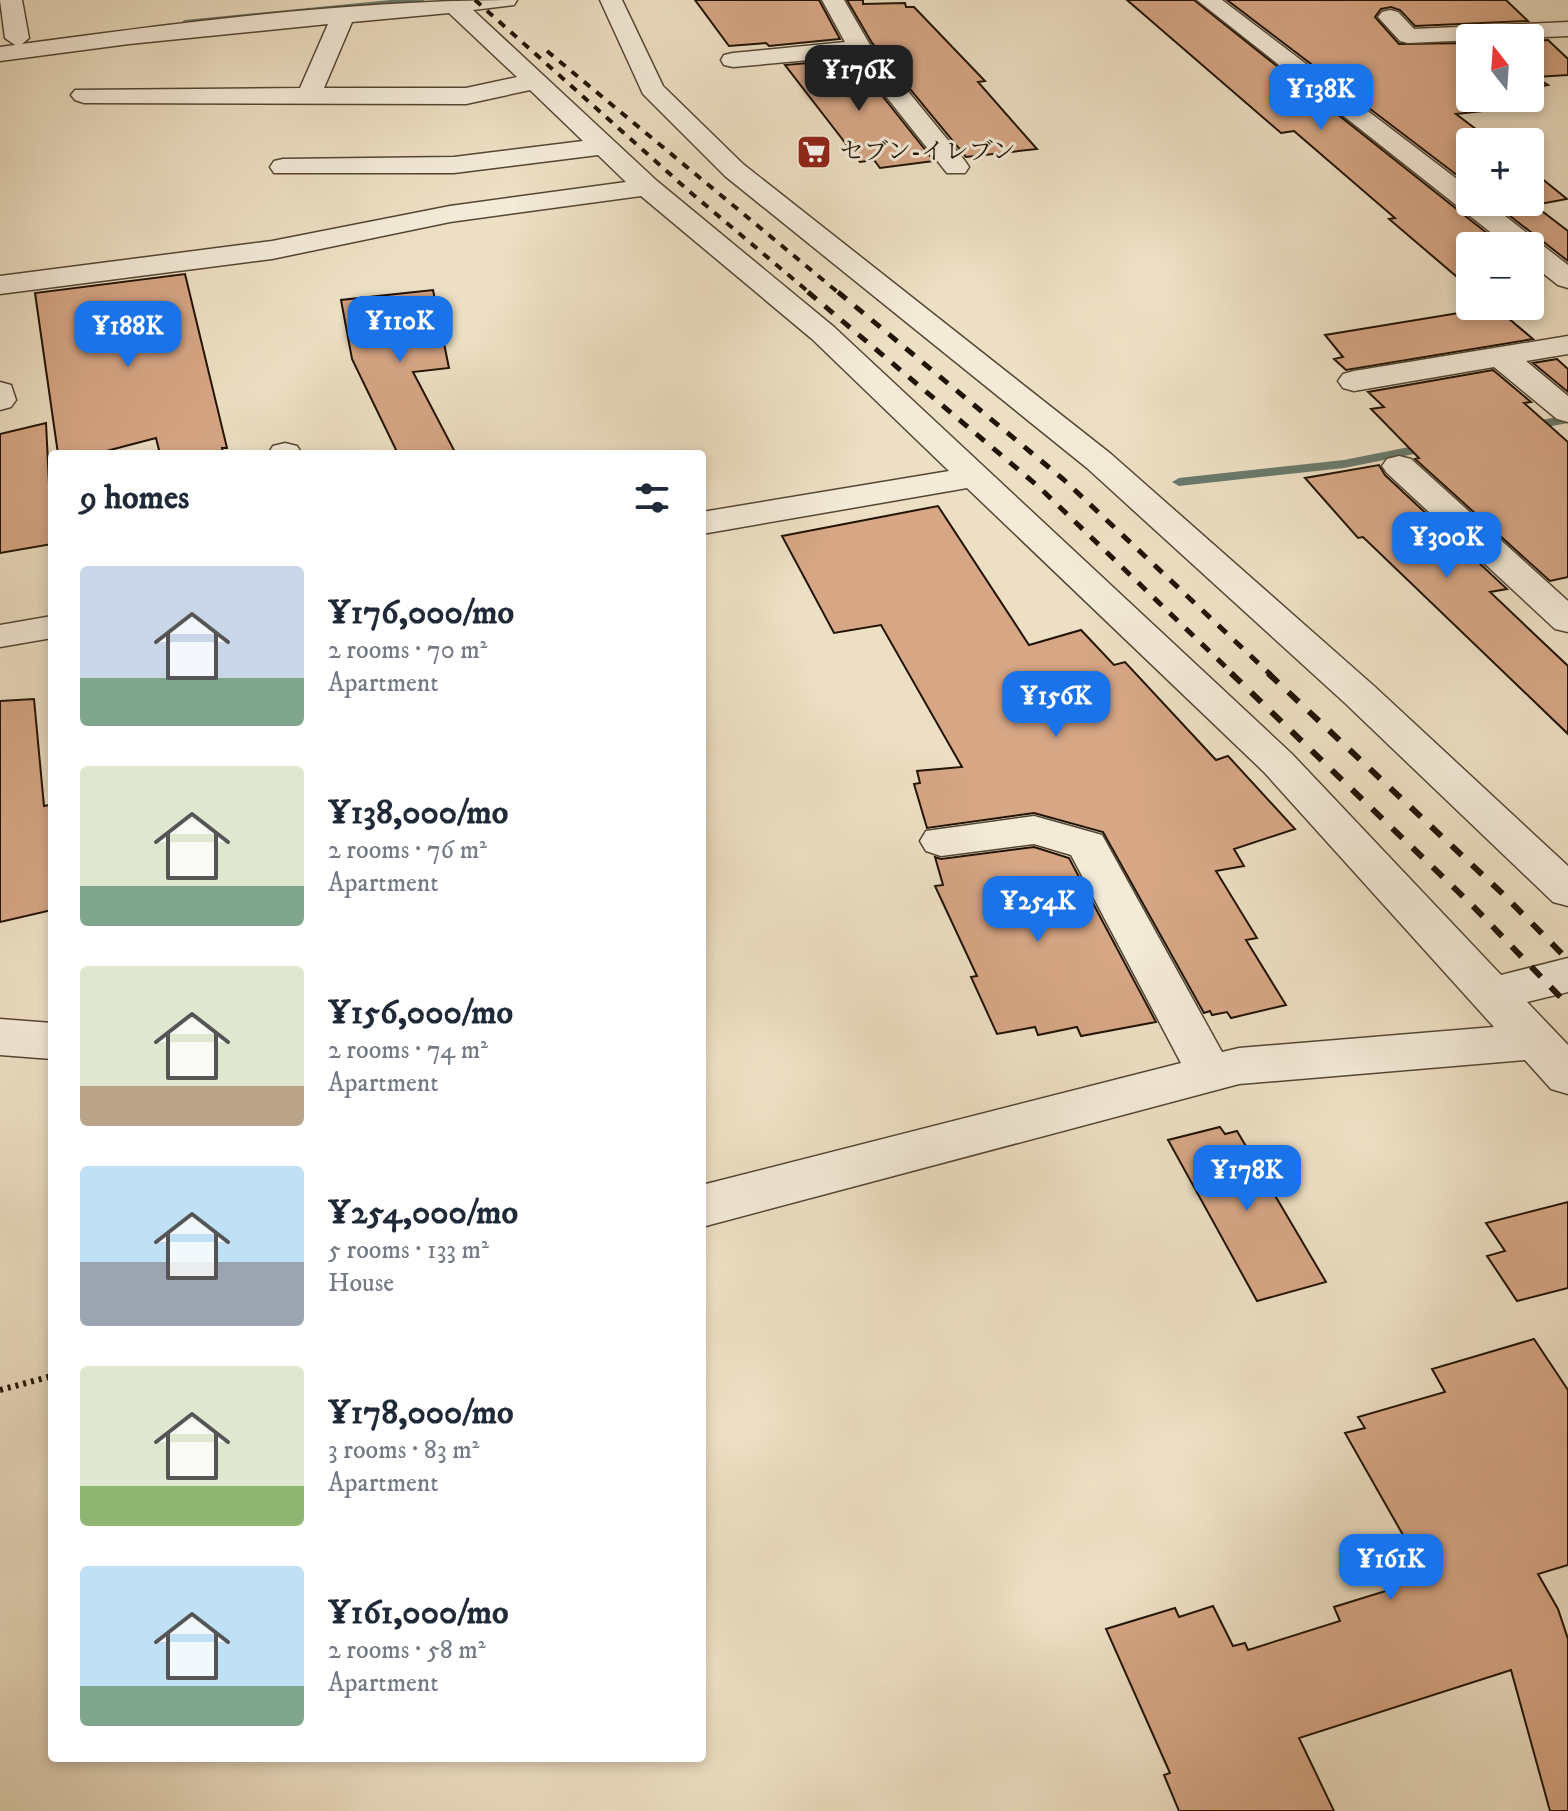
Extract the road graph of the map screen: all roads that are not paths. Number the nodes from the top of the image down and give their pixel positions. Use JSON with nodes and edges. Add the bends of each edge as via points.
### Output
{"nodes":[{"id":1,"x":11,"y":0,"type":"edge"},
{"id":2,"x":506,"y":0,"type":"edge"},
{"id":3,"x":611,"y":0,"type":"edge"},
{"id":4,"x":833,"y":0,"type":"edge"},
{"id":5,"x":1208,"y":0,"type":"edge"},
{"id":6,"x":452,"y":2,"type":"edge"},
{"id":7,"x":343,"y":16,"type":"junction"},
{"id":8,"x":1390,"y":17,"type":"dead end"},
{"id":9,"x":1568,"y":29,"type":"edge"},
{"id":10,"x":8,"y":46,"type":"edge"},
{"id":11,"x":860,"y":48,"type":"junction"},
{"id":12,"x":733,"y":60,"type":"dead end"},
{"id":13,"x":535,"y":81,"type":"junction"},
{"id":14,"x":84,"y":95,"type":"dead end"},
{"id":15,"x":309,"y":95,"type":"junction"},
{"id":16,"x":604,"y":146,"type":"junction"},
{"id":17,"x":283,"y":167,"type":"dead end"},
{"id":18,"x":366,"y":167,"type":"junction"},
{"id":19,"x":956,"y":167,"type":"dead end"},
{"id":20,"x":647,"y":187,"type":"junction"},
{"id":21,"x":376,"y":229,"type":"junction"},
{"id":22,"x":1507,"y":232,"type":"edge"},
{"id":23,"x":1544,"y":260,"type":"edge"},
{"id":24,"x":1568,"y":279,"type":"edge"},
{"id":25,"x":0,"y":285,"type":"edge"},
{"id":26,"x":1568,"y":345,"type":"edge"},
{"id":27,"x":1500,"y":356,"type":"junction"},
{"id":28,"x":1354,"y":381,"type":"dead end"},
{"id":29,"x":0,"y":392,"type":"edge"},
{"id":30,"x":0,"y":400,"type":"edge"},
{"id":31,"x":1568,"y":412,"type":"edge"},
{"id":32,"x":1399,"y":466,"type":"dead end"},
{"id":33,"x":974,"y":477,"type":"junction"},
{"id":34,"x":706,"y":522,"type":"edge"},
{"id":35,"x":1568,"y":621,"type":"edge"},
{"id":36,"x":48,"y":628,"type":"edge"},
{"id":37,"x":0,"y":636,"type":"edge"},
{"id":38,"x":941,"y":841,"type":"dead end"},
{"id":39,"x":1568,"y":891,"type":"edge"},
{"id":40,"x":1568,"y":975,"type":"edge"},
{"id":41,"x":1492,"y":994,"type":"junction"},
{"id":42,"x":0,"y":1037,"type":"edge"},
{"id":43,"x":48,"y":1041,"type":"edge"},
{"id":44,"x":1536,"y":1041,"type":"junction"},
{"id":45,"x":1210,"y":1073,"type":"junction"},
{"id":46,"x":1568,"y":1076,"type":"edge"},
{"id":47,"x":706,"y":1205,"type":"edge"}],
"edges":[{"from":1,"to":10,"type":"street"},
{"from":2,"to":6,"type":"street"},
{"from":3,"to":39,"type":"street","via":[[652,89],[734,170],[1099,461]]},
{"from":4,"to":11,"type":"street"},
{"from":5,"to":22,"type":"street"},
{"from":6,"to":7,"type":"street"},
{"from":6,"to":13,"type":"street"},
{"from":7,"to":10,"type":"street"},
{"from":7,"to":15,"type":"street"},
{"from":8,"to":9,"type":"street","via":[[1408,36]]},
{"from":11,"to":12,"type":"street"},
{"from":11,"to":19,"type":"street"},
{"from":13,"to":15,"type":"street","via":[[466,96]]},
{"from":13,"to":16,"type":"street"},
{"from":14,"to":15,"type":"street"},
{"from":16,"to":18,"type":"street","via":[[454,165]]},
{"from":16,"to":20,"type":"street"},
{"from":17,"to":18,"type":"street"},
{"from":18,"to":21,"type":"street"},
{"from":20,"to":21,"type":"street"},
{"from":20,"to":33,"type":"street","via":[[823,333]]},
{"from":21,"to":25,"type":"street","via":[[272,250]]},
{"from":23,"to":24,"type":"street"},
{"from":26,"to":27,"type":"street"},
{"from":27,"to":28,"type":"street"},
{"from":27,"to":31,"type":"street"},
{"from":29,"to":30,"type":"street"},
{"from":32,"to":35,"type":"street"},
{"from":33,"to":34,"type":"street"},
{"from":33,"to":41,"type":"street","via":[[1278,763]]},
{"from":36,"to":37,"type":"street"},
{"from":38,"to":45,"type":"street","via":[[1034,830],[1087,845]]},
{"from":40,"to":41,"type":"street"},
{"from":41,"to":44,"type":"street"},
{"from":42,"to":43,"type":"street"},
{"from":44,"to":45,"type":"street","via":[[1239,1066]]},
{"from":44,"to":46,"type":"street"},
{"from":45,"to":47,"type":"street"}]}
